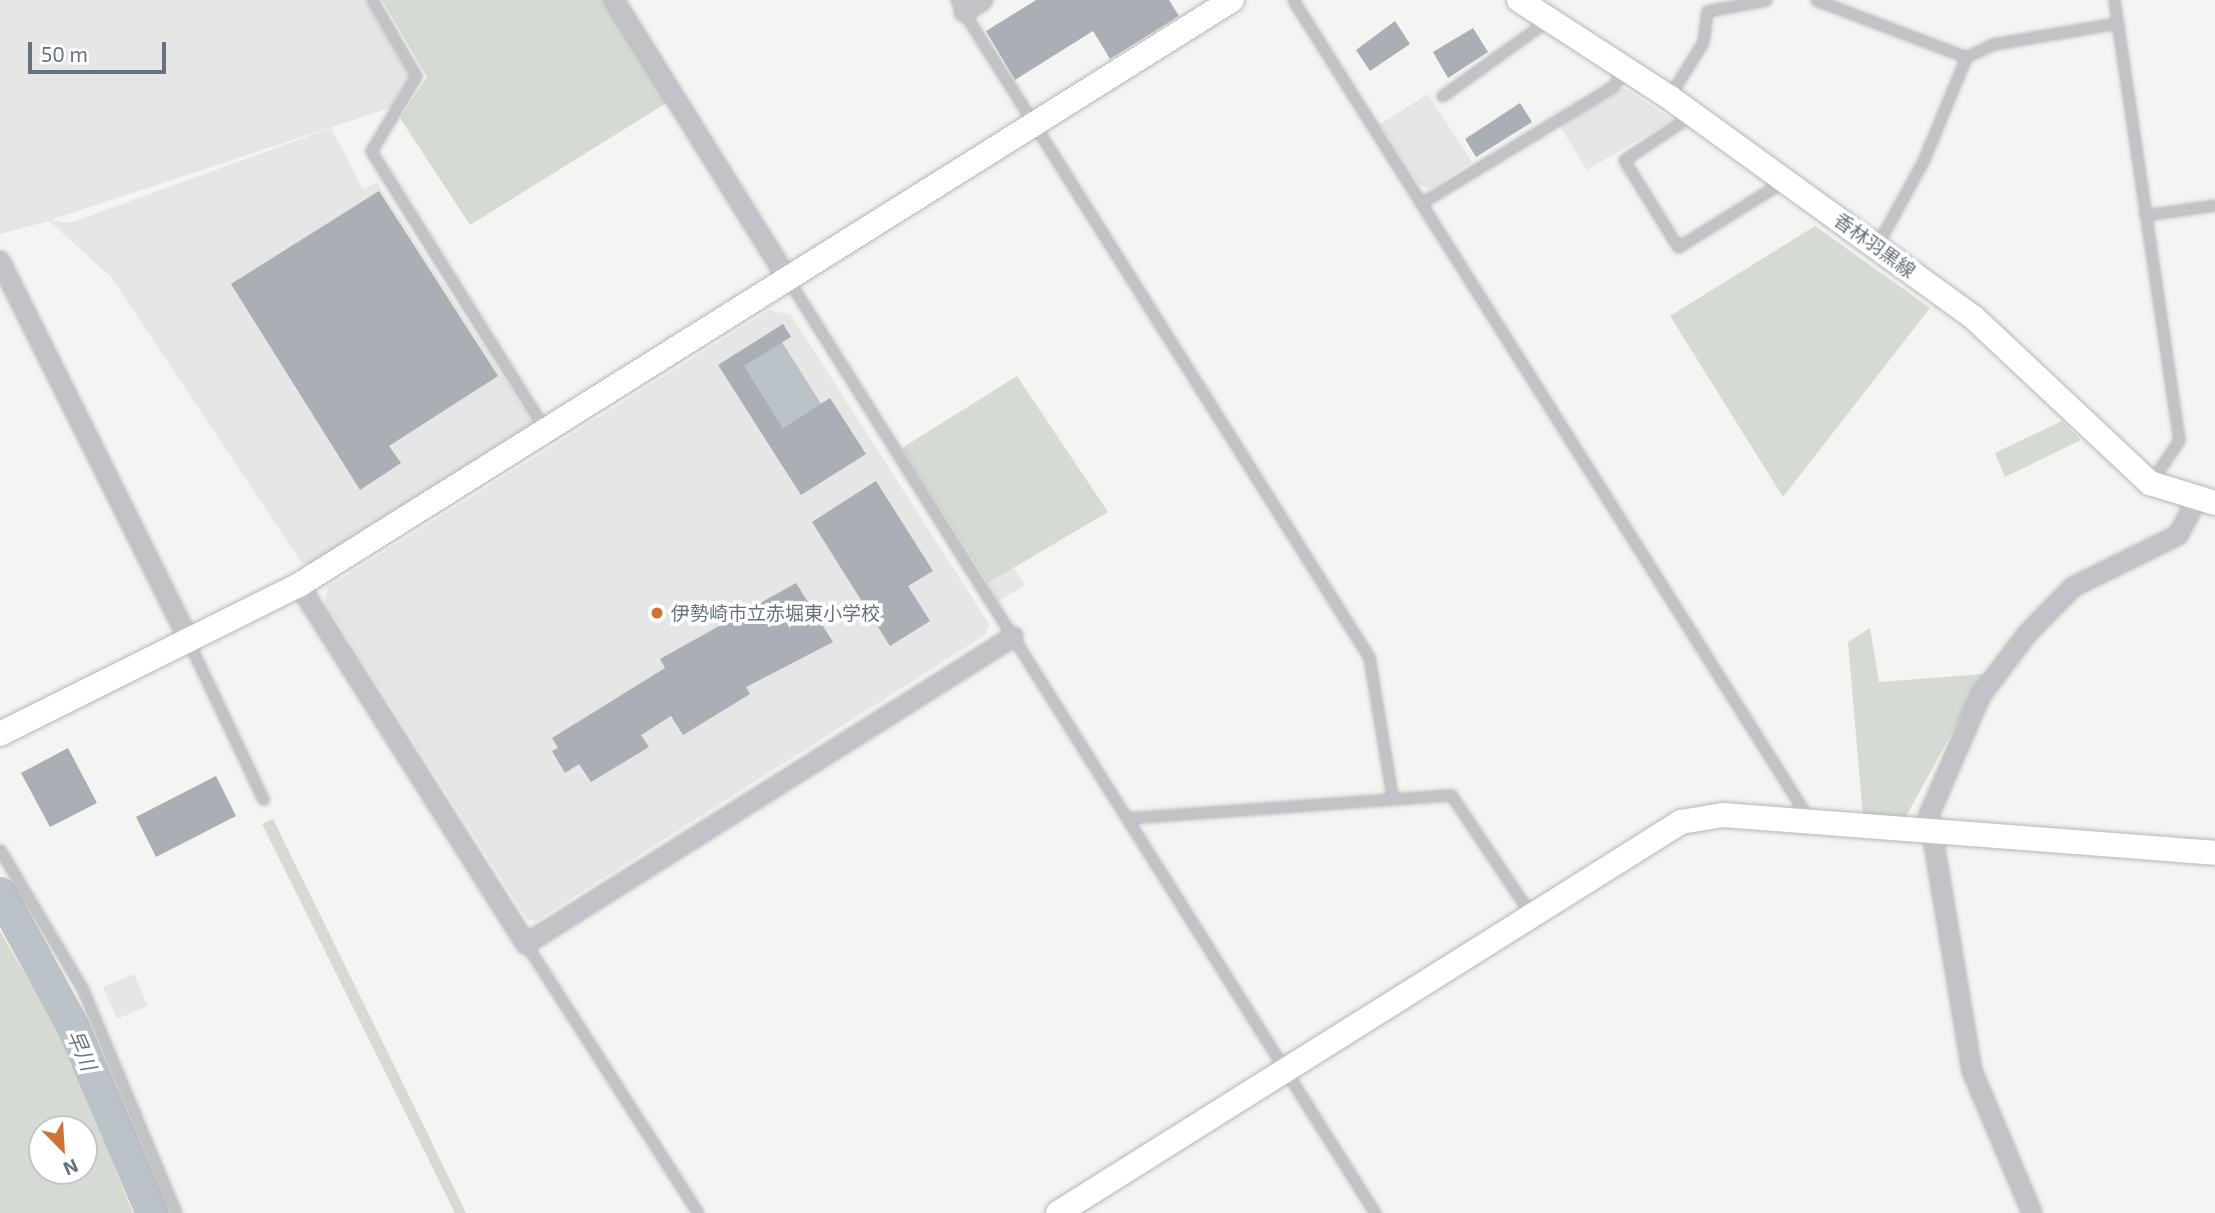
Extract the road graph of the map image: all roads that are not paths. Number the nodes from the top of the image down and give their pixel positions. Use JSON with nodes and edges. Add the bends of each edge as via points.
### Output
{"nodes":[{"id":1,"x":372,"y":0,"type":"edge"},
{"id":2,"x":614,"y":0,"type":"edge"},
{"id":3,"x":984,"y":0,"type":"edge"},
{"id":4,"x":1232,"y":0,"type":"edge"},
{"id":5,"x":1293,"y":0,"type":"edge"},
{"id":6,"x":1519,"y":0,"type":"edge"},
{"id":7,"x":1766,"y":0,"type":"edge"},
{"id":8,"x":1816,"y":0,"type":"edge"},
{"id":9,"x":2114,"y":0,"type":"edge"},
{"id":10,"x":960,"y":6,"type":"edge"},
{"id":11,"x":1549,"y":19,"type":"junction"},
{"id":12,"x":2117,"y":23,"type":"junction"},
{"id":13,"x":1966,"y":57,"type":"junction"},
{"id":14,"x":1627,"y":68,"type":"junction"},
{"id":15,"x":1442,"y":96,"type":"dead end"},
{"id":16,"x":1670,"y":97,"type":"junction"},
{"id":17,"x":1693,"y":114,"type":"junction"},
{"id":18,"x":1031,"y":125,"type":"junction"},
{"id":19,"x":1785,"y":179,"type":"junction"},
{"id":20,"x":1421,"y":203,"type":"junction"},
{"id":21,"x":2215,"y":205,"type":"edge"},
{"id":22,"x":2145,"y":215,"type":"junction"},
{"id":23,"x":1877,"y":245,"type":"junction"},
{"id":24,"x":0,"y":261,"type":"edge"},
{"id":25,"x":788,"y":280,"type":"junction"},
{"id":26,"x":546,"y":431,"type":"junction"},
{"id":27,"x":2150,"y":483,"type":"junction"},
{"id":28,"x":2206,"y":501,"type":"edge"},
{"id":29,"x":299,"y":584,"type":"junction"},
{"id":30,"x":1013,"y":637,"type":"junction"},
{"id":31,"x":189,"y":640,"type":"junction"},
{"id":32,"x":0,"y":734,"type":"edge"},
{"id":33,"x":1392,"y":796,"type":"junction"},
{"id":34,"x":263,"y":799,"type":"dead end"},
{"id":35,"x":1127,"y":818,"type":"junction"},
{"id":36,"x":1810,"y":821,"type":"junction"},
{"id":37,"x":1930,"y":830,"type":"junction"},
{"id":38,"x":0,"y":850,"type":"edge"},
{"id":39,"x":2215,"y":853,"type":"edge"},
{"id":40,"x":1530,"y":913,"type":"junction"},
{"id":41,"x":526,"y":944,"type":"junction"},
{"id":42,"x":1285,"y":1071,"type":"junction"},
{"id":43,"x":176,"y":1213,"type":"edge"},
{"id":44,"x":698,"y":1213,"type":"edge"},
{"id":45,"x":1058,"y":1213,"type":"edge"},
{"id":46,"x":1375,"y":1213,"type":"edge"},
{"id":47,"x":2032,"y":1213,"type":"edge"}],
"edges":[{"from":1,"to":26,"type":"lane","via":[[416,76],[371,152]]},
{"from":2,"to":25,"type":"street"},
{"from":3,"to":10,"type":"street"},
{"from":4,"to":18,"type":"street"},
{"from":5,"to":20,"type":"lane"},
{"from":6,"to":11,"type":"street","name":"香林羽黒線"},
{"from":7,"to":16,"type":"lane","via":[[1707,11],[1703,42]]},
{"from":8,"to":13,"type":"lane"},
{"from":9,"to":12,"type":"lane"},
{"from":10,"to":18,"type":"lane"},
{"from":11,"to":14,"type":"street","name":"香林羽黒線"},
{"from":11,"to":15,"type":"lane"},
{"from":12,"to":13,"type":"lane","via":[[1993,44]]},
{"from":12,"to":22,"type":"lane"},
{"from":13,"to":23,"type":"lane","via":[[1924,159]]},
{"from":14,"to":16,"type":"street","name":"香林羽黒線"},
{"from":14,"to":20,"type":"lane","via":[[1612,87]]},
{"from":16,"to":17,"type":"street","name":"香林羽黒線"},
{"from":17,"to":19,"type":"street","name":"香林羽黒線"},
{"from":17,"to":19,"type":"lane","via":[[1624,160],[1678,247]]},
{"from":18,"to":25,"type":"street"},
{"from":18,"to":33,"type":"lane","via":[[1369,657]]},
{"from":19,"to":23,"type":"street","name":"香林羽黒線"},
{"from":20,"to":36,"type":"lane"},
{"from":21,"to":22,"type":"lane"},
{"from":22,"to":27,"type":"lane","via":[[2179,440]]},
{"from":23,"to":27,"type":"street","name":"香林羽黒線","via":[[2044,379]]},
{"from":24,"to":31,"type":"street"},
{"from":25,"to":26,"type":"street"},
{"from":25,"to":30,"type":"lane"},
{"from":26,"to":29,"type":"street"},
{"from":27,"to":28,"type":"street","name":"香林羽黒線"},
{"from":28,"to":37,"type":"street","via":[[2178,535],[2073,587],[2027,634],[1981,695],[1937,793]]},
{"from":29,"to":31,"type":"street"},
{"from":29,"to":41,"type":"street"},
{"from":30,"to":35,"type":"lane"},
{"from":30,"to":41,"type":"street"},
{"from":31,"to":32,"type":"street"},
{"from":31,"to":34,"type":"lane","via":[[191,656]]},
{"from":33,"to":35,"type":"lane"},
{"from":33,"to":40,"type":"lane","via":[[1457,796]]},
{"from":35,"to":42,"type":"lane"},
{"from":36,"to":37,"type":"street"},
{"from":36,"to":40,"type":"street","via":[[1723,815],[1681,822]]},
{"from":37,"to":39,"type":"street"},
{"from":37,"to":47,"type":"street","via":[[1972,1071]]},
{"from":38,"to":43,"type":"lane","via":[[88,999]]},
{"from":40,"to":42,"type":"street"},
{"from":41,"to":44,"type":"lane"},
{"from":42,"to":45,"type":"street"},
{"from":42,"to":46,"type":"lane"}]}
